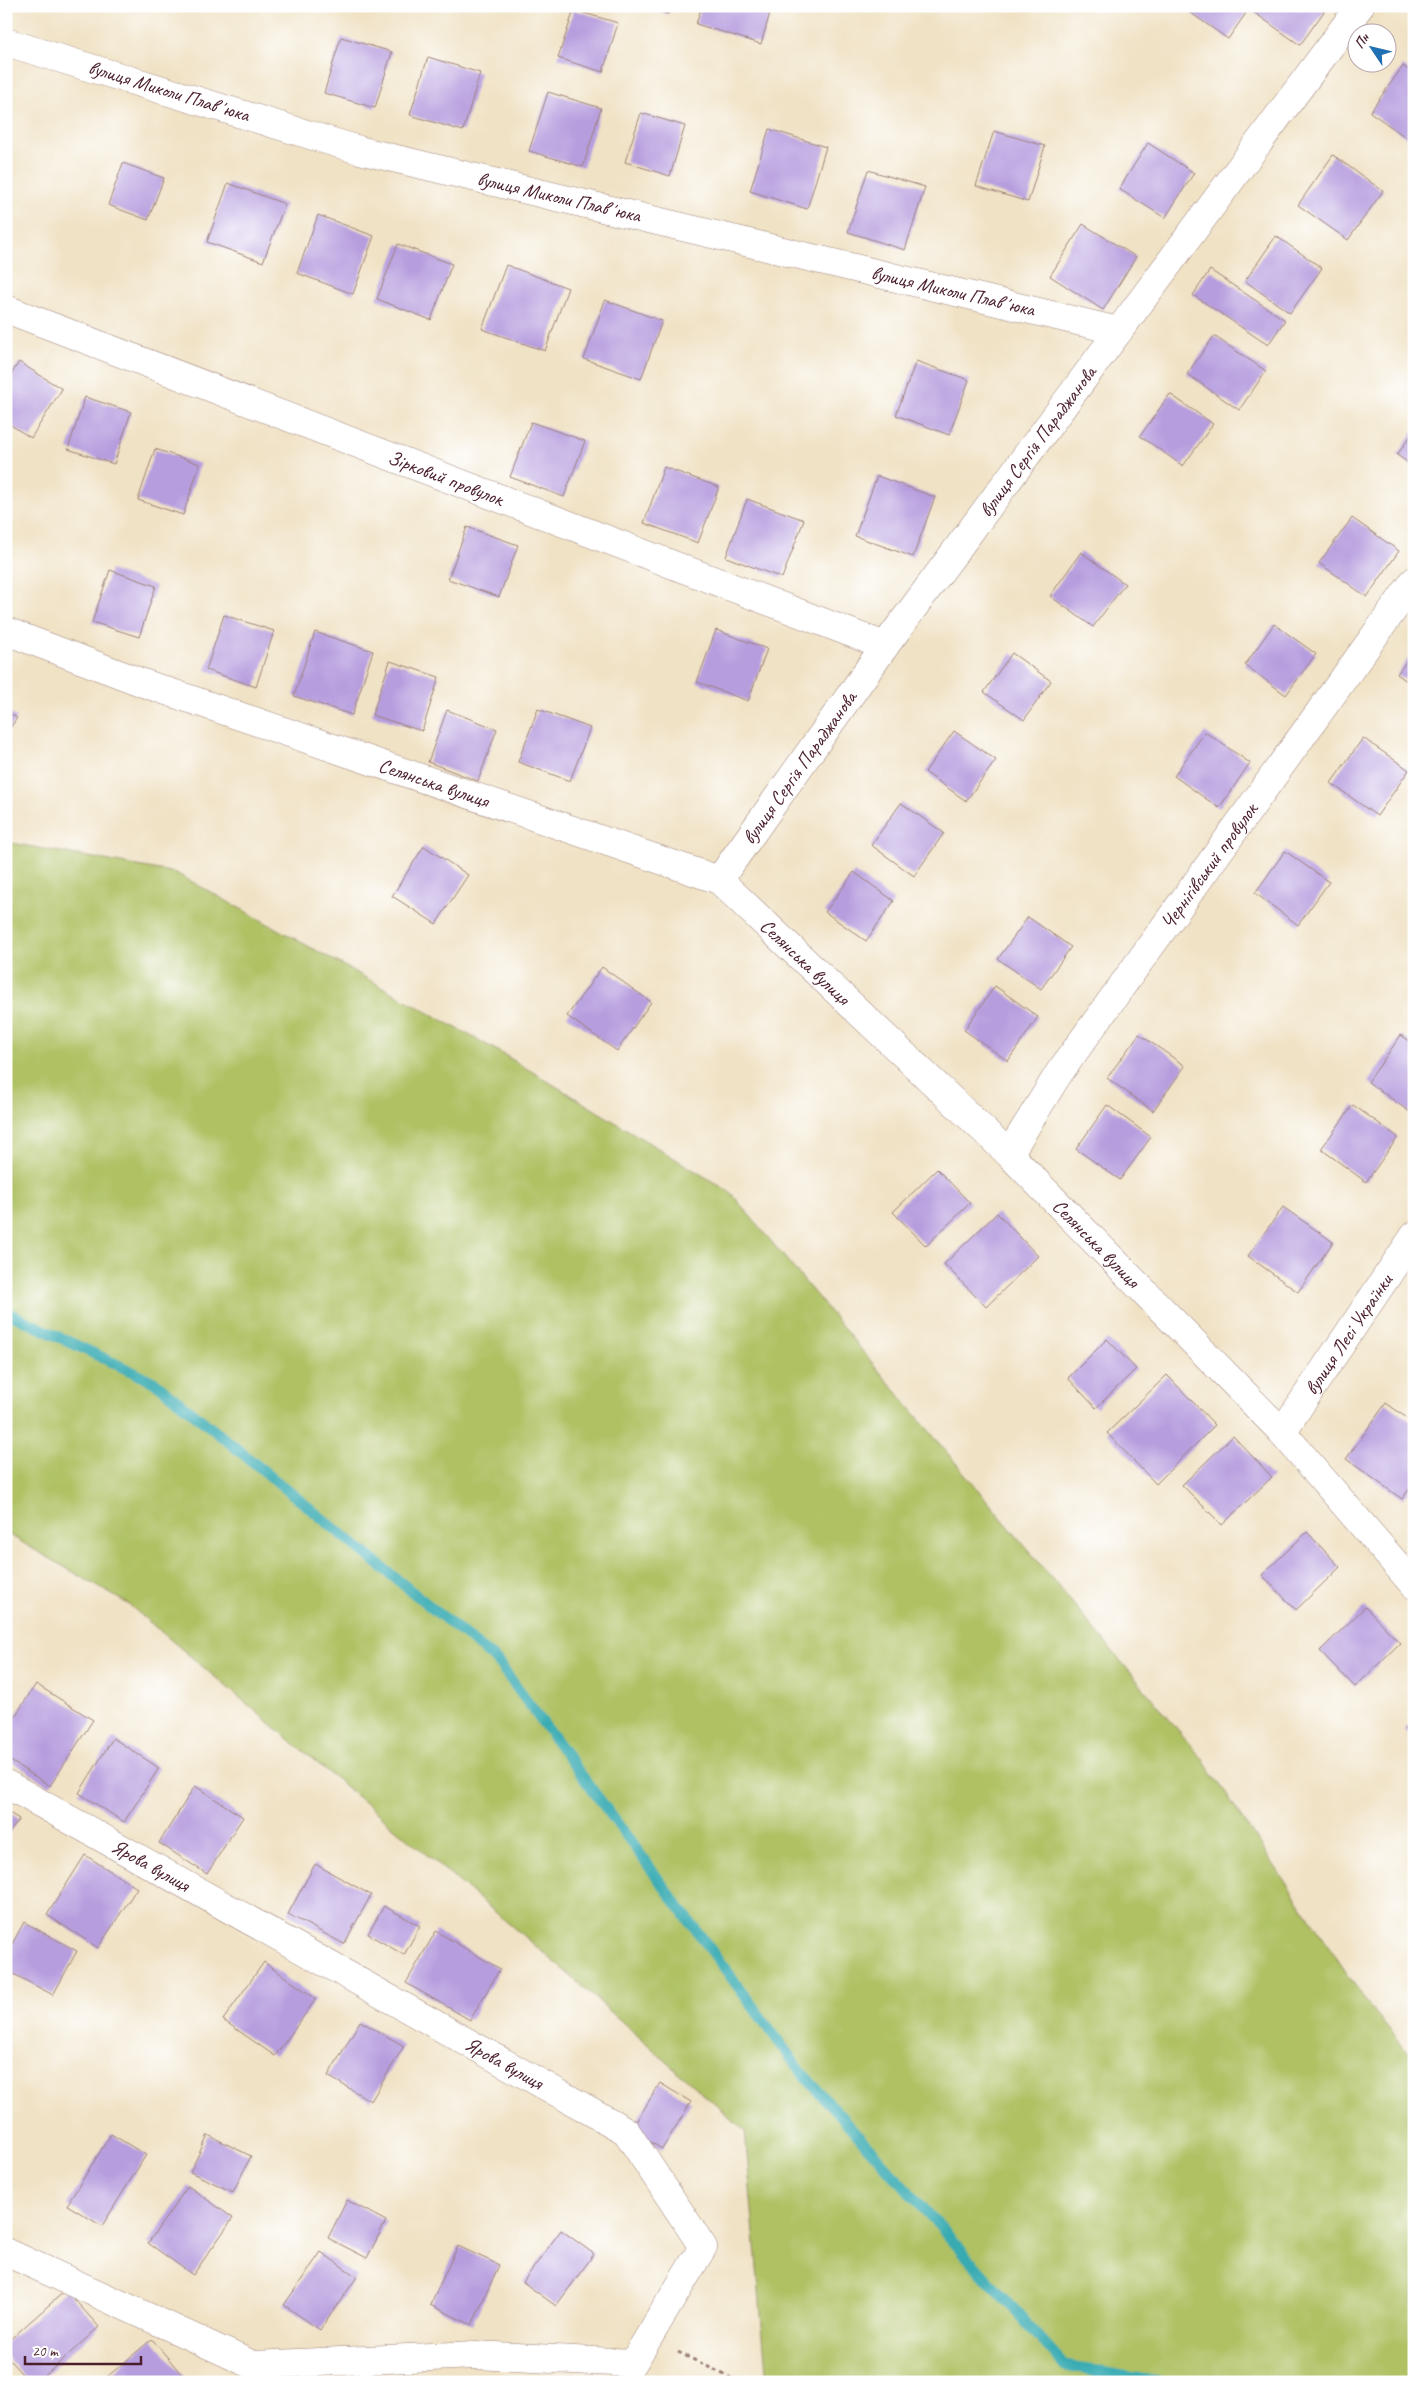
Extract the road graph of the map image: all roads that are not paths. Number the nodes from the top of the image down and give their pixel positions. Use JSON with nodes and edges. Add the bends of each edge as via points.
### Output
{"nodes":[{"id":1,"x":1360,"y":6,"type":"edge"},
{"id":2,"x":6,"y":42,"type":"edge"},
{"id":3,"x":6,"y":309,"type":"edge"},
{"id":4,"x":1118,"y":331,"type":"junction"},
{"id":5,"x":1414,"y":581,"type":"edge"},
{"id":6,"x":6,"y":631,"type":"edge"},
{"id":7,"x":885,"y":646,"type":"junction"},
{"id":8,"x":718,"y":880,"type":"junction"},
{"id":9,"x":1009,"y":1154,"type":"junction"},
{"id":10,"x":1414,"y":1236,"type":"edge"},
{"id":11,"x":1282,"y":1432,"type":"junction"},
{"id":12,"x":1414,"y":1585,"type":"edge"},
{"id":13,"x":6,"y":1784,"type":"edge"},
{"id":14,"x":6,"y":2252,"type":"edge"}],
"edges":[{"from":1,"to":4,"type":"street","name":"вулиця Сергія Параджанова"},
{"from":2,"to":4,"type":"street","name":"вулиця Миколи Плавʼюка","via":[[359,150]]},
{"from":3,"to":7,"type":"street","name":"Зірковий провулок"},
{"from":4,"to":7,"type":"street","name":"вулиця Сергія Параджанова"},
{"from":5,"to":9,"type":"street","name":"Чернігівський провулок","via":[[1059,1073]]},
{"from":6,"to":8,"type":"street","name":"Селянська вулиця","via":[[143,683]]},
{"from":7,"to":8,"type":"street","name":"вулиця Сергія Параджанова"},
{"from":8,"to":9,"type":"street","name":"Селянська вулиця"},
{"from":9,"to":11,"type":"street","name":"Селянська вулиця"},
{"from":10,"to":11,"type":"street","name":"вулиця Лесі Українки"},
{"from":11,"to":12,"type":"street","name":"Селянська вулиця"},
{"from":13,"to":14,"type":"street","name":"Ярова вулиця","via":[[626,2131],[703,2248],[633,2363],[474,2355],[253,2364]]}]}
